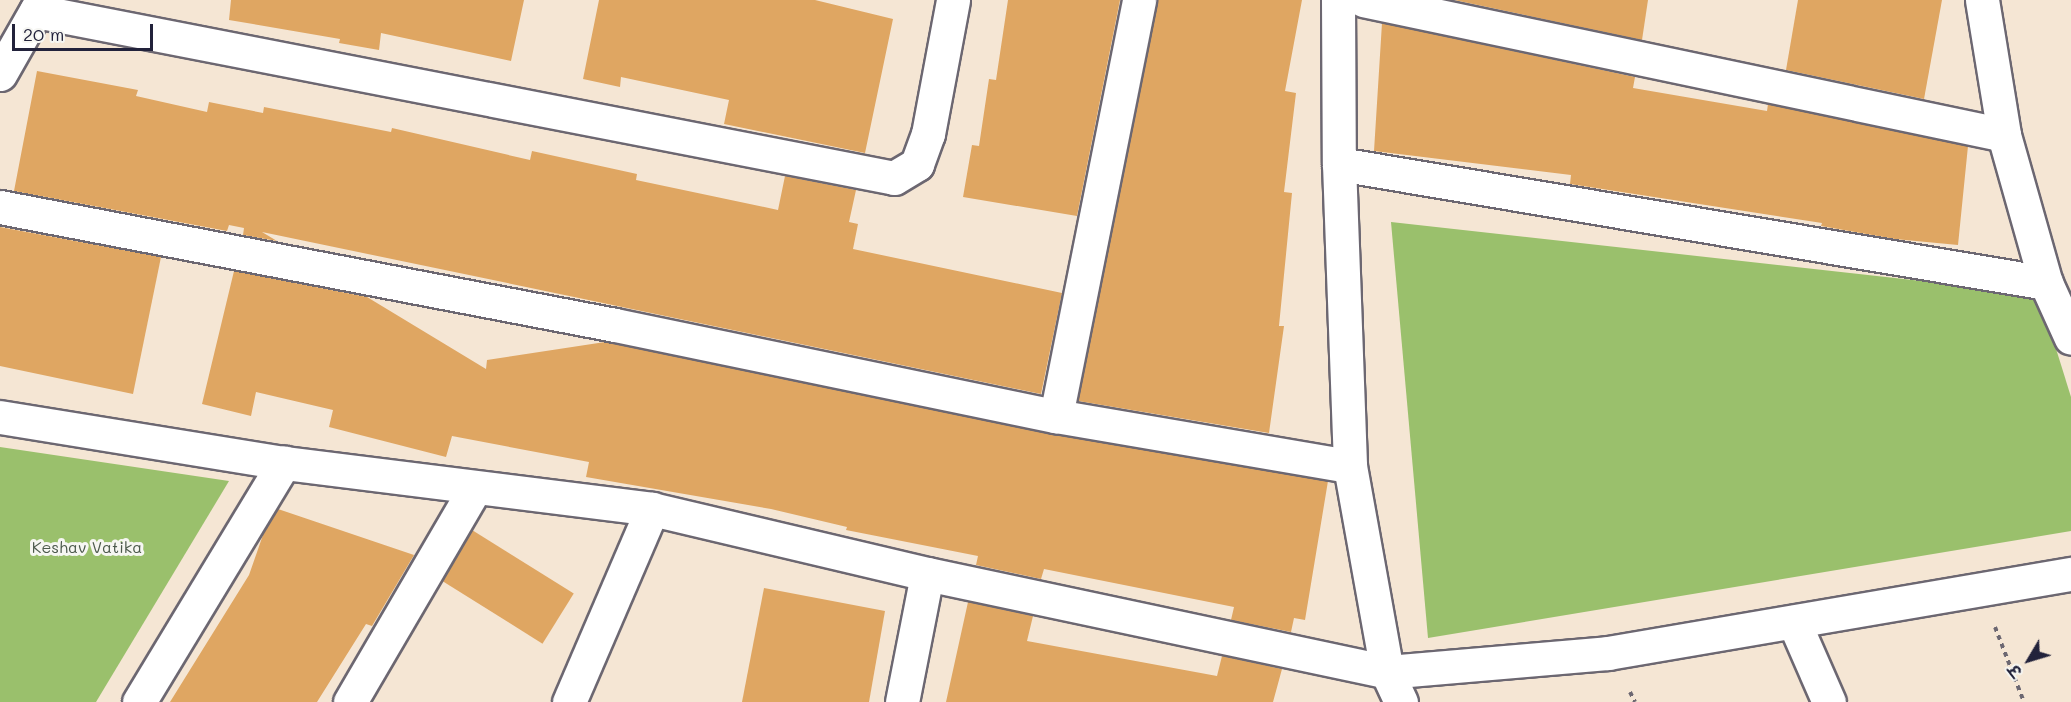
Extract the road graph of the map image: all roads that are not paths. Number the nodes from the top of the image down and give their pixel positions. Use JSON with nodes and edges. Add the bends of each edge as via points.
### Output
{"nodes":[{"id":1,"x":952,"y":0,"type":"edge"},
{"id":2,"x":1139,"y":0,"type":"edge"},
{"id":3,"x":1338,"y":0,"type":"edge"},
{"id":4,"x":1363,"y":0,"type":"edge"},
{"id":5,"x":1982,"y":0,"type":"edge"},
{"id":6,"x":39,"y":5,"type":"edge"},
{"id":7,"x":0,"y":74,"type":"edge"},
{"id":8,"x":2004,"y":135,"type":"junction"},
{"id":9,"x":1339,"y":164,"type":"junction"},
{"id":10,"x":0,"y":207,"type":"edge"},
{"id":11,"x":2046,"y":283,"type":"junction"},
{"id":12,"x":2071,"y":338,"type":"edge"},
{"id":13,"x":1056,"y":416,"type":"junction"},
{"id":14,"x":0,"y":417,"type":"edge"},
{"id":15,"x":284,"y":463,"type":"junction"},
{"id":16,"x":1350,"y":466,"type":"junction"},
{"id":17,"x":475,"y":488,"type":"junction"},
{"id":18,"x":652,"y":509,"type":"junction"},
{"id":19,"x":2071,"y":573,"type":"edge"},
{"id":20,"x":927,"y":574,"type":"junction"},
{"id":21,"x":1794,"y":622,"type":"junction"},
{"id":22,"x":1387,"y":672,"type":"junction"},
{"id":23,"x":139,"y":702,"type":"edge"},
{"id":24,"x":350,"y":702,"type":"edge"},
{"id":25,"x":569,"y":702,"type":"edge"},
{"id":26,"x":902,"y":702,"type":"edge"},
{"id":27,"x":1401,"y":702,"type":"edge"},
{"id":28,"x":1828,"y":702,"type":"edge"}],
"edges":[{"from":1,"to":6,"type":"street","via":[[928,134],[917,165],[894,178]]},
{"from":2,"to":13,"type":"street"},
{"from":3,"to":9,"type":"street"},
{"from":4,"to":8,"type":"street"},
{"from":5,"to":8,"type":"street"},
{"from":6,"to":7,"type":"street"},
{"from":8,"to":11,"type":"street"},
{"from":9,"to":11,"type":"street"},
{"from":9,"to":16,"type":"street"},
{"from":10,"to":13,"type":"street","via":[[627,328]]},
{"from":11,"to":12,"type":"street"},
{"from":13,"to":16,"type":"street"},
{"from":14,"to":15,"type":"street"},
{"from":15,"to":17,"type":"street"},
{"from":15,"to":23,"type":"street"},
{"from":16,"to":22,"type":"street"},
{"from":17,"to":18,"type":"street"},
{"from":17,"to":24,"type":"street"},
{"from":18,"to":20,"type":"street"},
{"from":18,"to":25,"type":"street"},
{"from":19,"to":21,"type":"street"},
{"from":20,"to":22,"type":"street"},
{"from":20,"to":26,"type":"street"},
{"from":21,"to":22,"type":"street","via":[[1608,653]]},
{"from":21,"to":28,"type":"street"},
{"from":22,"to":27,"type":"street"}]}
